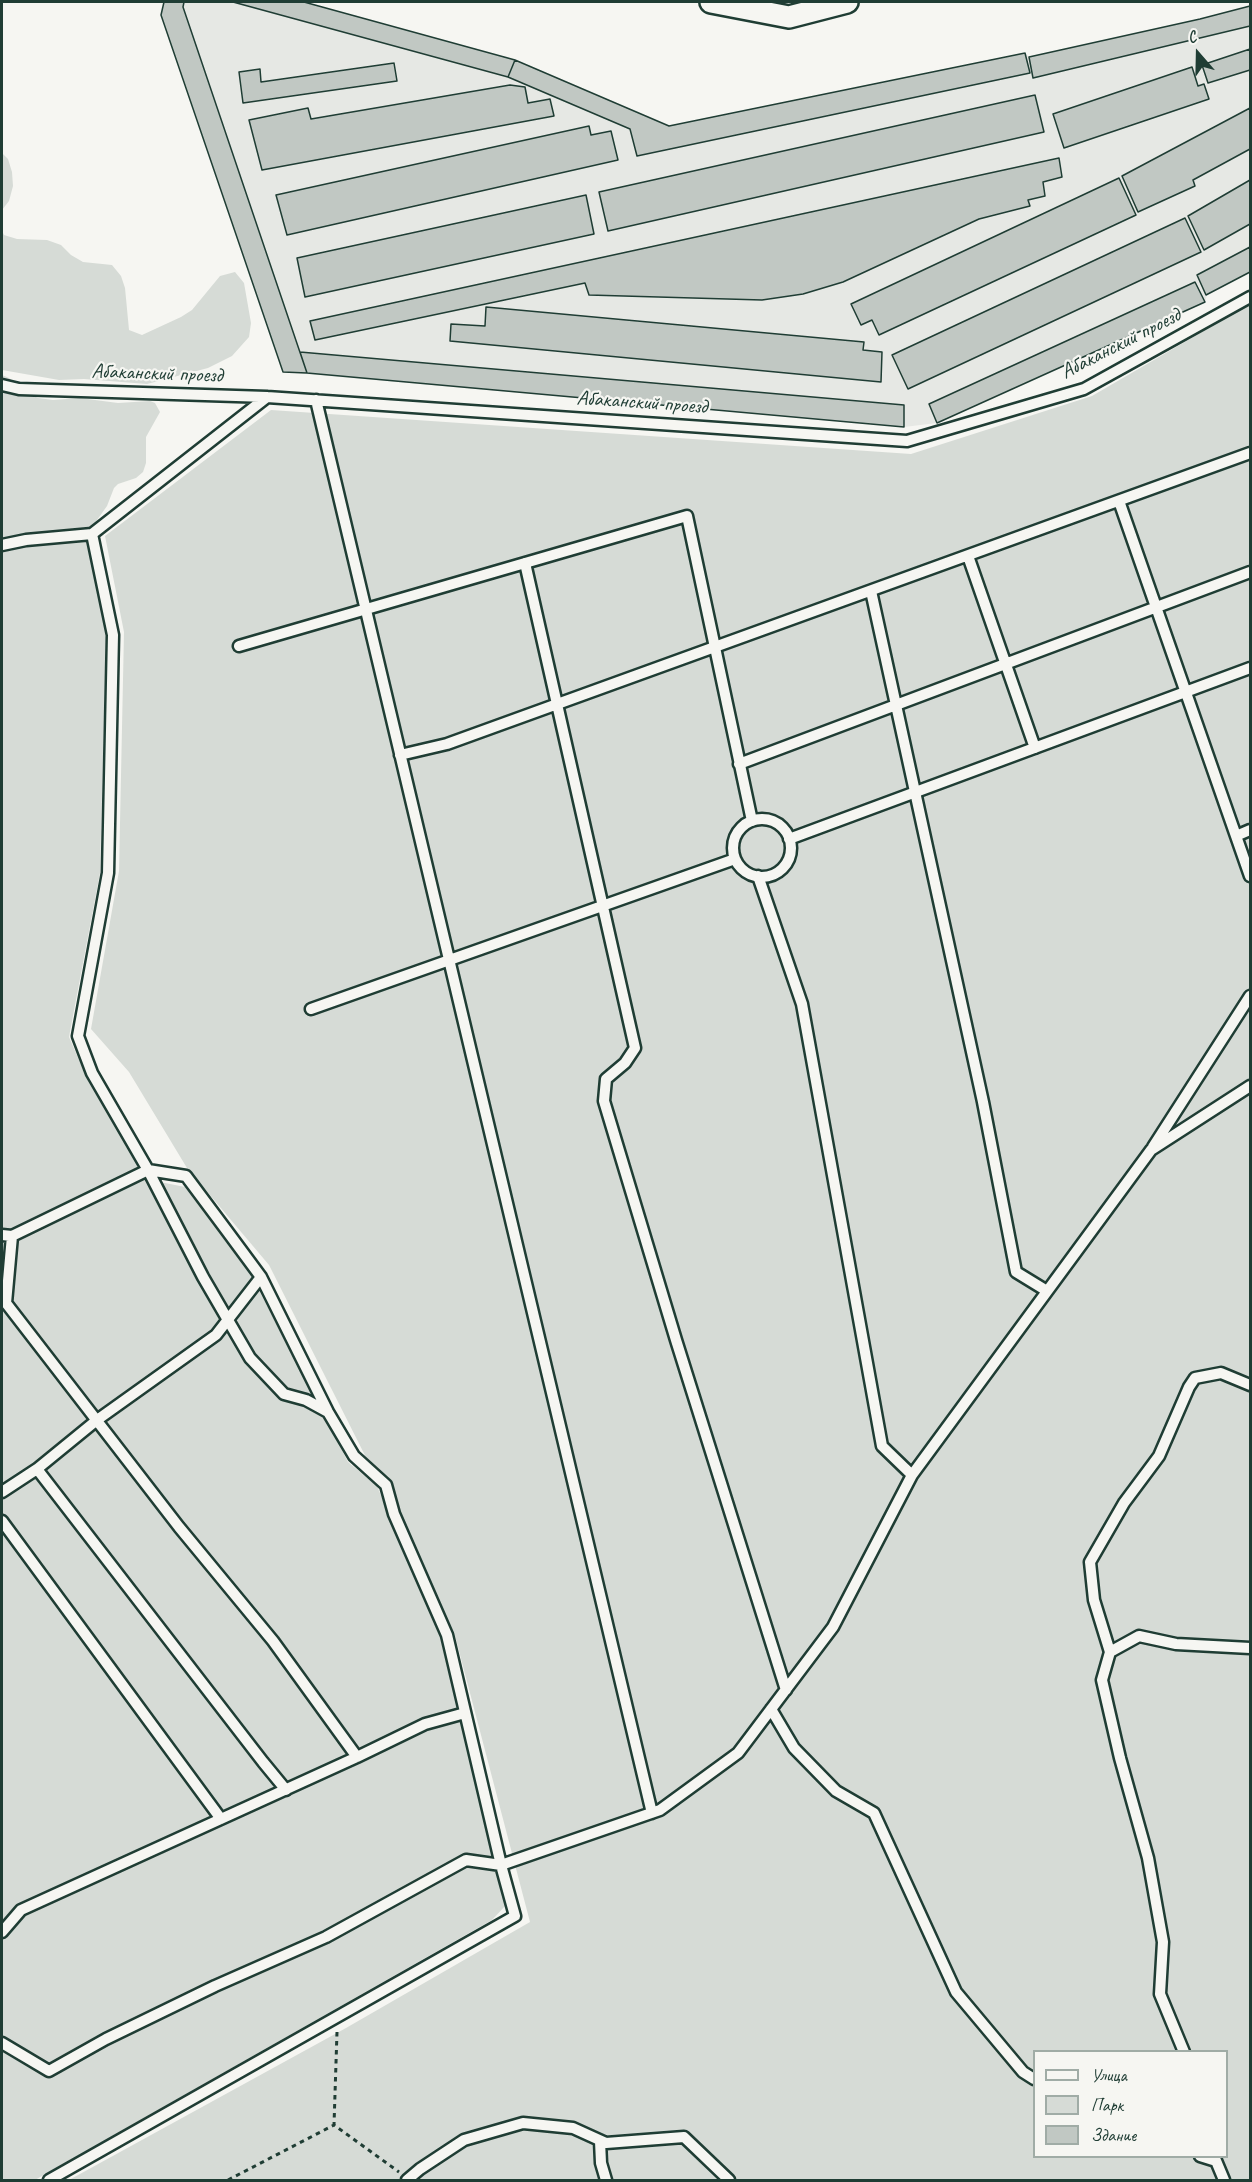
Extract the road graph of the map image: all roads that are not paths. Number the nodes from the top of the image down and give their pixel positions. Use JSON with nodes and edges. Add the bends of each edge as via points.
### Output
{"nodes":[{"id":1,"x":711,"y":2,"type":"edge"},
{"id":2,"x":847,"y":2,"type":"edge"},
{"id":3,"x":1251,"y":297,"type":"edge"},
{"id":4,"x":2,"y":385,"type":"edge"},
{"id":5,"x":267,"y":397,"type":"junction"},
{"id":6,"x":316,"y":400,"type":"junction"},
{"id":7,"x":1251,"y":453,"type":"edge"},
{"id":8,"x":1119,"y":501,"type":"junction"},
{"id":9,"x":92,"y":534,"type":"junction"},
{"id":10,"x":2,"y":545,"type":"edge"},
{"id":11,"x":968,"y":556,"type":"junction"},
{"id":12,"x":525,"y":563,"type":"junction"},
{"id":13,"x":1251,"y":572,"type":"edge"},
{"id":14,"x":871,"y":591,"type":"junction"},
{"id":15,"x":1156,"y":607,"type":"junction"},
{"id":16,"x":366,"y":610,"type":"junction"},
{"id":17,"x":239,"y":646,"type":"dead end"},
{"id":18,"x":715,"y":648,"type":"junction"},
{"id":19,"x":1006,"y":664,"type":"junction"},
{"id":20,"x":1251,"y":668,"type":"edge"},
{"id":21,"x":1186,"y":692,"type":"junction"},
{"id":22,"x":557,"y":705,"type":"junction"},
{"id":23,"x":896,"y":705,"type":"junction"},
{"id":24,"x":1035,"y":748,"type":"junction"},
{"id":25,"x":400,"y":755,"type":"junction"},
{"id":26,"x":739,"y":764,"type":"junction"},
{"id":27,"x":915,"y":792,"type":"junction"},
{"id":28,"x":752,"y":821,"type":"junction"},
{"id":29,"x":1251,"y":831,"type":"edge"},
{"id":30,"x":1236,"y":836,"type":"junction"},
{"id":31,"x":789,"y":839,"type":"junction"},
{"id":32,"x":735,"y":859,"type":"junction"},
{"id":33,"x":758,"y":876,"type":"junction"},
{"id":34,"x":1251,"y":876,"type":"edge"},
{"id":35,"x":602,"y":907,"type":"junction"},
{"id":36,"x":449,"y":960,"type":"junction"},
{"id":37,"x":1251,"y":996,"type":"edge"},
{"id":38,"x":311,"y":1009,"type":"dead end"},
{"id":39,"x":1251,"y":1086,"type":"edge"},
{"id":40,"x":1151,"y":1149,"type":"junction"},
{"id":41,"x":148,"y":1170,"type":"junction"},
{"id":42,"x":7,"y":1236,"type":"edge"},
{"id":43,"x":261,"y":1277,"type":"junction"},
{"id":44,"x":1047,"y":1291,"type":"junction"},
{"id":45,"x":228,"y":1320,"type":"junction"},
{"id":46,"x":1251,"y":1385,"type":"edge"},
{"id":47,"x":328,"y":1412,"type":"junction"},
{"id":48,"x":97,"y":1420,"type":"junction"},
{"id":49,"x":37,"y":1469,"type":"junction"},
{"id":50,"x":912,"y":1475,"type":"junction"},
{"id":51,"x":2,"y":1492,"type":"edge"},
{"id":52,"x":2,"y":1521,"type":"edge"},
{"id":53,"x":1251,"y":1648,"type":"edge"},
{"id":54,"x":1110,"y":1652,"type":"junction"},
{"id":55,"x":786,"y":1690,"type":"junction"},
{"id":56,"x":771,"y":1709,"type":"junction"},
{"id":57,"x":465,"y":1713,"type":"junction"},
{"id":58,"x":357,"y":1757,"type":"junction"},
{"id":59,"x":286,"y":1790,"type":"junction"},
{"id":60,"x":652,"y":1813,"type":"junction"},
{"id":61,"x":221,"y":1819,"type":"junction"},
{"id":62,"x":501,"y":1865,"type":"junction"},
{"id":63,"x":2,"y":1932,"type":"edge"},
{"id":64,"x":2,"y":2043,"type":"edge"},
{"id":65,"x":1183,"y":2050,"type":"edge"},
{"id":66,"x":1033,"y":2078,"type":"edge"},
{"id":67,"x":600,"y":2141,"type":"junction"},
{"id":68,"x":1215,"y":2159,"type":"edge"},
{"id":69,"x":408,"y":2179,"type":"edge"},
{"id":70,"x":49,"y":2181,"type":"edge"},
{"id":71,"x":606,"y":2181,"type":"edge"},
{"id":72,"x":729,"y":2181,"type":"edge"},
{"id":73,"x":1224,"y":2181,"type":"edge"}],
"edges":[{"from":1,"to":2,"type":"street","via":[[789,17]]},
{"from":3,"to":6,"type":"lane","name":"Абаканский проезд","via":[[1084,389],[907,441]]},
{"from":4,"to":5,"type":"lane","name":"Абаканский проезд","via":[[19,389]]},
{"from":5,"to":6,"type":"lane","name":"Абаканский проезд"},
{"from":5,"to":9,"type":"lane"},
{"from":6,"to":16,"type":"lane"},
{"from":7,"to":8,"type":"lane"},
{"from":8,"to":11,"type":"lane"},
{"from":8,"to":15,"type":"lane"},
{"from":9,"to":10,"type":"lane"},
{"from":9,"to":41,"type":"lane","via":[[113,635],[108,873],[78,1036],[92,1073]]},
{"from":11,"to":14,"type":"lane"},
{"from":11,"to":19,"type":"lane"},
{"from":12,"to":16,"type":"lane"},
{"from":12,"to":18,"type":"lane","via":[[687,516]]},
{"from":12,"to":22,"type":"lane"},
{"from":13,"to":15,"type":"lane"},
{"from":14,"to":18,"type":"lane"},
{"from":14,"to":23,"type":"lane"},
{"from":15,"to":19,"type":"lane"},
{"from":15,"to":21,"type":"lane"},
{"from":16,"to":17,"type":"lane"},
{"from":16,"to":25,"type":"lane"},
{"from":18,"to":22,"type":"lane"},
{"from":18,"to":26,"type":"lane"},
{"from":19,"to":23,"type":"lane"},
{"from":19,"to":24,"type":"lane"},
{"from":20,"to":21,"type":"lane"},
{"from":21,"to":24,"type":"lane"},
{"from":21,"to":30,"type":"lane"},
{"from":22,"to":25,"type":"lane","via":[[447,744]]},
{"from":22,"to":35,"type":"lane"},
{"from":23,"to":26,"type":"lane"},
{"from":23,"to":27,"type":"lane"},
{"from":24,"to":27,"type":"lane"},
{"from":25,"to":36,"type":"lane"},
{"from":26,"to":28,"type":"lane"},
{"from":27,"to":31,"type":"lane"},
{"from":27,"to":44,"type":"lane","via":[[1016,1272]]},
{"from":28,"to":31,"type":"lane","via":[[761,819],[778,824]]},
{"from":28,"to":32,"type":"lane","via":[[744,825],[734,841]]},
{"from":29,"to":30,"type":"lane"},
{"from":30,"to":34,"type":"lane"},
{"from":31,"to":33,"type":"lane","via":[[791,848],[784,866],[777,873]]},
{"from":32,"to":33,"type":"lane","via":[[748,873]]},
{"from":32,"to":35,"type":"lane"},
{"from":33,"to":50,"type":"lane","via":[[802,1004],[882,1446]]},
{"from":35,"to":36,"type":"lane"},
{"from":35,"to":55,"type":"lane","via":[[635,1048],[606,1079],[604,1101]]},
{"from":36,"to":38,"type":"lane"},
{"from":36,"to":60,"type":"lane"},
{"from":37,"to":40,"type":"lane"},
{"from":39,"to":40,"type":"lane"},
{"from":40,"to":44,"type":"lane"},
{"from":41,"to":42,"type":"lane"},
{"from":41,"to":43,"type":"lane","via":[[186,1176]]},
{"from":41,"to":45,"type":"lane"},
{"from":42,"to":48,"type":"lane","via":[[6,1302]]},
{"from":43,"to":45,"type":"lane"},
{"from":43,"to":47,"type":"lane"},
{"from":44,"to":50,"type":"lane"},
{"from":45,"to":47,"type":"lane","via":[[250,1358],[284,1394]]},
{"from":45,"to":48,"type":"lane","via":[[216,1335]]},
{"from":46,"to":54,"type":"lane","via":[[1221,1373],[1195,1378],[1159,1456],[1124,1503],[1090,1562],[1094,1600]]},
{"from":47,"to":57,"type":"lane","via":[[354,1456],[386,1485],[394,1514],[447,1635]]},
{"from":48,"to":49,"type":"lane"},
{"from":48,"to":58,"type":"lane","via":[[273,1641]]},
{"from":49,"to":51,"type":"lane"},
{"from":49,"to":59,"type":"lane"},
{"from":50,"to":55,"type":"lane","via":[[833,1627]]},
{"from":52,"to":61,"type":"lane"},
{"from":53,"to":54,"type":"lane","via":[[1176,1644],[1139,1635]]},
{"from":54,"to":65,"type":"lane","via":[[1102,1680],[1148,1858],[1163,1942],[1160,1994]]},
{"from":55,"to":56,"type":"lane"},
{"from":56,"to":60,"type":"lane","via":[[738,1754]]},
{"from":56,"to":66,"type":"lane","via":[[794,1748],[836,1791],[874,1813],[956,1992],[1023,2072]]},
{"from":57,"to":58,"type":"lane","via":[[425,1724]]},
{"from":57,"to":62,"type":"lane"},
{"from":58,"to":59,"type":"lane"},
{"from":59,"to":61,"type":"lane"},
{"from":60,"to":62,"type":"lane"},
{"from":61,"to":63,"type":"lane","via":[[21,1910]]},
{"from":62,"to":64,"type":"lane","via":[[466,1860],[326,1937],[176,2005],[49,2071]]},
{"from":62,"to":70,"type":"lane","via":[[515,1916]]},
{"from":67,"to":69,"type":"lane","via":[[573,2128],[523,2123],[464,2140]]},
{"from":67,"to":71,"type":"lane"},
{"from":67,"to":72,"type":"lane","via":[[684,2137]]},
{"from":68,"to":73,"type":"lane"}]}
